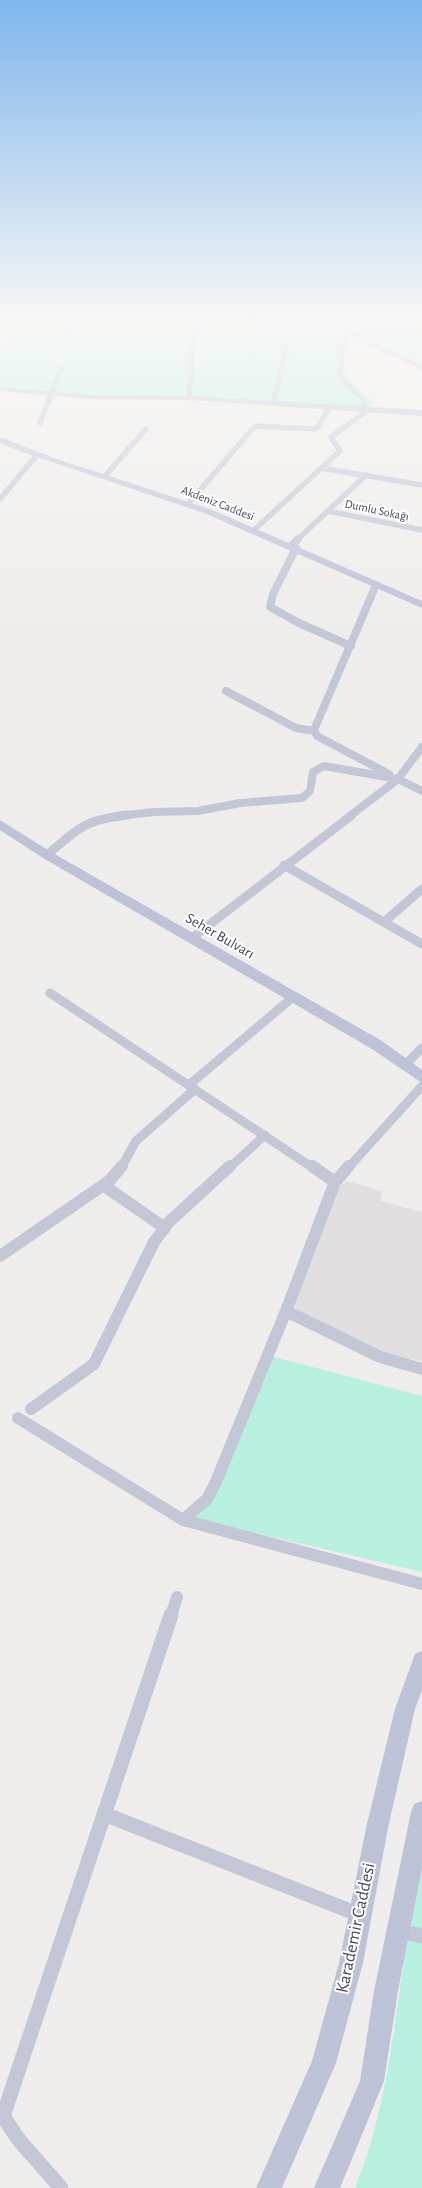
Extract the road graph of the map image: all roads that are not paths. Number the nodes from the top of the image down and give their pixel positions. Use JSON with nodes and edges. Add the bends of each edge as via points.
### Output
{"nodes":[{"id":1,"x":255,"y":426,"type":"edge"},
{"id":2,"x":257,"y":426,"type":"edge"},
{"id":3,"x":319,"y":426,"type":"edge"},
{"id":4,"x":344,"y":426,"type":"edge"},
{"id":5,"x":146,"y":429,"type":"dead end"},
{"id":6,"x":0,"y":440,"type":"edge"},
{"id":7,"x":36,"y":456,"type":"junction"},
{"id":8,"x":321,"y":468,"type":"junction"},
{"id":9,"x":366,"y":475,"type":"junction"},
{"id":10,"x":105,"y":476,"type":"junction"},
{"id":11,"x":422,"y":485,"type":"edge"},
{"id":12,"x":0,"y":499,"type":"edge"},
{"id":13,"x":188,"y":504,"type":"junction"},
{"id":14,"x":328,"y":511,"type":"junction"},
{"id":15,"x":254,"y":530,"type":"junction"},
{"id":16,"x":422,"y":530,"type":"edge"},
{"id":17,"x":293,"y":547,"type":"junction"},
{"id":18,"x":376,"y":585,"type":"junction"},
{"id":19,"x":422,"y":605,"type":"edge"},
{"id":20,"x":351,"y":646,"type":"junction"},
{"id":21,"x":226,"y":691,"type":"dead end"},
{"id":22,"x":314,"y":731,"type":"junction"},
{"id":23,"x":422,"y":747,"type":"edge"},
{"id":24,"x":398,"y":779,"type":"junction"},
{"id":25,"x":422,"y":791,"type":"edge"},
{"id":26,"x":0,"y":824,"type":"edge"},
{"id":27,"x":48,"y":855,"type":"junction"},
{"id":28,"x":284,"y":866,"type":"junction"},
{"id":29,"x":422,"y":889,"type":"edge"},
{"id":30,"x":384,"y":922,"type":"junction"},
{"id":31,"x":192,"y":938,"type":"junction"},
{"id":32,"x":422,"y":944,"type":"edge"},
{"id":33,"x":50,"y":993,"type":"dead end"},
{"id":34,"x":293,"y":997,"type":"junction"},
{"id":35,"x":422,"y":1048,"type":"edge"},
{"id":36,"x":405,"y":1065,"type":"junction"},
{"id":37,"x":422,"y":1078,"type":"edge"},
{"id":38,"x":422,"y":1086,"type":"edge"},
{"id":39,"x":192,"y":1087,"type":"junction"},
{"id":40,"x":265,"y":1135,"type":"junction"},
{"id":41,"x":335,"y":1182,"type":"junction"},
{"id":42,"x":103,"y":1185,"type":"junction"},
{"id":43,"x":165,"y":1228,"type":"junction"},
{"id":44,"x":0,"y":1256,"type":"edge"},
{"id":45,"x":286,"y":1311,"type":"junction"},
{"id":46,"x":422,"y":1369,"type":"edge"},
{"id":47,"x":31,"y":1409,"type":"dead end"},
{"id":48,"x":18,"y":1418,"type":"dead end"},
{"id":49,"x":183,"y":1520,"type":"junction"},
{"id":50,"x":422,"y":1584,"type":"edge"},
{"id":51,"x":177,"y":1597,"type":"dead end"},
{"id":52,"x":422,"y":1661,"type":"edge"},
{"id":53,"x":422,"y":1812,"type":"edge"},
{"id":54,"x":104,"y":1814,"type":"junction"},
{"id":55,"x":360,"y":1915,"type":"junction"},
{"id":56,"x":398,"y":1930,"type":"junction"},
{"id":57,"x":422,"y":1936,"type":"edge"},
{"id":58,"x":1,"y":2114,"type":"edge"},
{"id":59,"x":61,"y":2188,"type":"edge"},
{"id":60,"x":269,"y":2188,"type":"edge"},
{"id":61,"x":327,"y":2188,"type":"edge"}],
"edges":[{"from":1,"to":13,"type":"street"},
{"from":2,"to":3,"type":"street","via":[[314,430]]},
{"from":4,"to":8,"type":"street","via":[[331,436],[340,450]]},
{"from":5,"to":10,"type":"street"},
{"from":6,"to":7,"type":"street","name":"Akdeniz Caddesi"},
{"from":7,"to":10,"type":"street","name":"Akdeniz Caddesi"},
{"from":7,"to":12,"type":"street"},
{"from":8,"to":9,"type":"street"},
{"from":8,"to":15,"type":"street"},
{"from":9,"to":11,"type":"street"},
{"from":9,"to":14,"type":"street","name":"Dumlu Sokağı"},
{"from":10,"to":13,"type":"street","name":"Akdeniz Caddesi"},
{"from":13,"to":15,"type":"street","name":"Akdeniz Caddesi"},
{"from":14,"to":16,"type":"street","name":"Dumlu Sokağı"},
{"from":14,"to":17,"type":"street","name":"Dumlu Sokağı"},
{"from":15,"to":17,"type":"street","name":"Akdeniz Caddesi"},
{"from":17,"to":18,"type":"street","name":"Akdeniz Caddesi"},
{"from":17,"to":20,"type":"street","via":[[270,607]]},
{"from":18,"to":19,"type":"street","name":"Akdeniz Caddesi"},
{"from":18,"to":20,"type":"street"},
{"from":20,"to":22,"type":"street"},
{"from":21,"to":22,"type":"street","via":[[296,728]]},
{"from":22,"to":24,"type":"street","via":[[316,736]]},
{"from":23,"to":24,"type":"street"},
{"from":24,"to":25,"type":"street"},
{"from":24,"to":27,"type":"street","via":[[324,766],[313,772],[310,791],[302,798],[240,803],[198,811],[100,818],[82,824]]},
{"from":24,"to":28,"type":"street"},
{"from":26,"to":27,"type":"street","name":"Seher Bulvarı"},
{"from":27,"to":31,"type":"street","name":"Seher Bulvarı"},
{"from":28,"to":30,"type":"street"},
{"from":28,"to":31,"type":"street"},
{"from":29,"to":30,"type":"street"},
{"from":30,"to":32,"type":"street"},
{"from":31,"to":34,"type":"street","name":"Seher Bulvarı"},
{"from":33,"to":39,"type":"street"},
{"from":34,"to":36,"type":"street","name":"Seher Bulvarı","via":[[377,1044]]},
{"from":34,"to":39,"type":"street"},
{"from":35,"to":36,"type":"street"},
{"from":36,"to":37,"type":"street","name":"Seher Bulvarı"},
{"from":38,"to":41,"type":"street"},
{"from":39,"to":40,"type":"street"},
{"from":39,"to":42,"type":"street","via":[[136,1141],[121,1168]]},
{"from":40,"to":41,"type":"street"},
{"from":40,"to":43,"type":"street"},
{"from":41,"to":45,"type":"street"},
{"from":42,"to":43,"type":"street"},
{"from":42,"to":44,"type":"street"},
{"from":43,"to":47,"type":"street","via":[[143,1263],[94,1364]]},
{"from":45,"to":46,"type":"street","via":[[380,1357]]},
{"from":45,"to":49,"type":"street","via":[[215,1484],[207,1499]]},
{"from":48,"to":49,"type":"street"},
{"from":49,"to":50,"type":"street"},
{"from":51,"to":54,"type":"street"},
{"from":52,"to":55,"type":"street","name":"Karademir Caddesi","via":[[404,1709],[376,1828]]},
{"from":53,"to":56,"type":"street"},
{"from":54,"to":55,"type":"street"},
{"from":54,"to":58,"type":"street"},
{"from":55,"to":60,"type":"street","name":"Karademir Caddesi","via":[[324,2063]]},
{"from":56,"to":57,"type":"street"},
{"from":56,"to":61,"type":"street","via":[[372,2081]]},
{"from":58,"to":59,"type":"street"}]}
